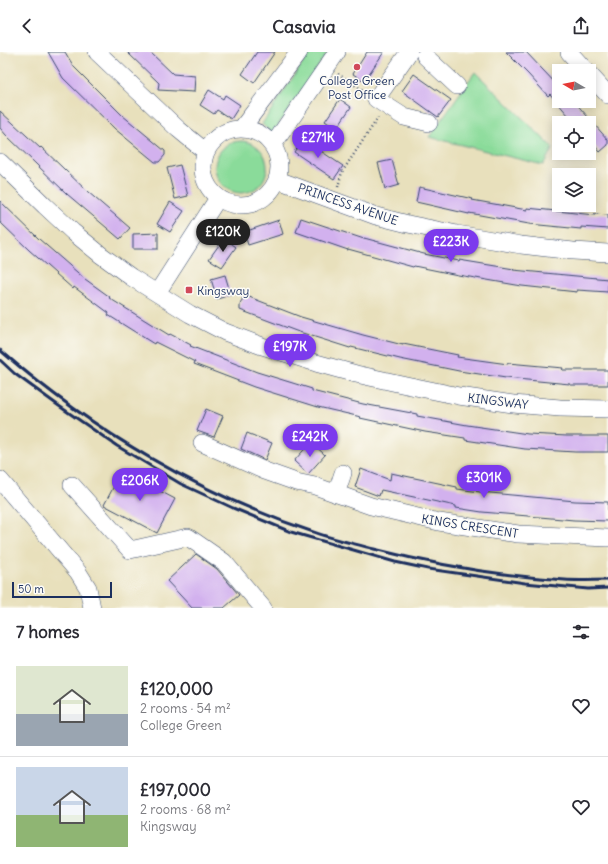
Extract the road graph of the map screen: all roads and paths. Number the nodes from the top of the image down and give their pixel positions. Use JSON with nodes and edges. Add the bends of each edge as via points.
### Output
{"nodes":[{"id":1,"x":97,"y":52,"type":"edge"},
{"id":2,"x":299,"y":52,"type":"edge"},
{"id":3,"x":337,"y":52,"type":"edge"},
{"id":4,"x":569,"y":52,"type":"edge"},
{"id":5,"x":420,"y":53,"type":"edge"},
{"id":6,"x":580,"y":64,"type":"edge"},
{"id":7,"x":327,"y":67,"type":"junction"},
{"id":8,"x":596,"y":82,"type":"edge"},
{"id":9,"x":457,"y":86,"type":"dead end"},
{"id":10,"x":608,"y":95,"type":"edge"},
{"id":11,"x":381,"y":103,"type":"junction"},
{"id":12,"x":429,"y":123,"type":"dead end"},
{"id":13,"x":242,"y":128,"type":"junction"},
{"id":14,"x":273,"y":145,"type":"junction"},
{"id":15,"x":206,"y":152,"type":"junction"},
{"id":16,"x":0,"y":162,"type":"edge"},
{"id":17,"x":278,"y":180,"type":"junction"},
{"id":18,"x":218,"y":198,"type":"junction"},
{"id":19,"x":334,"y":201,"type":"junction"},
{"id":20,"x":608,"y":253,"type":"edge"},
{"id":21,"x":157,"y":293,"type":"junction"},
{"id":22,"x":608,"y":408,"type":"edge"},
{"id":23,"x":202,"y":443,"type":"dead end"},
{"id":24,"x":343,"y":473,"type":"dead end"},
{"id":25,"x":0,"y":480,"type":"edge"},
{"id":26,"x":72,"y":486,"type":"dead end"},
{"id":27,"x":336,"y":494,"type":"junction"},
{"id":28,"x":608,"y":538,"type":"edge"},
{"id":29,"x":92,"y":608,"type":"edge"},
{"id":30,"x":263,"y":608,"type":"edge"}],
"edges":[{"from":1,"to":15,"type":"street"},
{"from":2,"to":13,"type":"street"},
{"from":3,"to":7,"type":"street"},
{"from":4,"to":6,"type":"street"},
{"from":5,"to":9,"type":"street"},
{"from":5,"to":11,"type":"street"},
{"from":7,"to":11,"type":"path"},
{"from":7,"to":14,"type":"street"},
{"from":8,"to":10,"type":"street"},
{"from":11,"to":12,"type":"street","via":[[404,117]]},
{"from":11,"to":19,"type":"path","via":[[342,172]]},
{"from":13,"to":14,"type":"street","via":[[262,134]]},
{"from":13,"to":15,"type":"street","via":[[221,134],[213,140]]},
{"from":14,"to":17,"type":"street","via":[[279,157]]},
{"from":15,"to":18,"type":"street","via":[[204,175]]},
{"from":16,"to":21,"type":"street","name":"KINGSWAY","via":[[73,232],[131,277]]},
{"from":17,"to":18,"type":"street","via":[[267,196],[248,205],[236,205]]},
{"from":17,"to":19,"type":"street","name":"PRINCESS AVENUE"},
{"from":18,"to":21,"type":"street"},
{"from":19,"to":20,"type":"street","name":"PRINCESS AVENUE","via":[[376,216],[457,234],[521,245]]},
{"from":21,"to":22,"type":"street","name":"KINGSWAY","via":[[225,332],[302,359],[356,374],[459,396],[513,404],[560,408]]},
{"from":23,"to":27,"type":"street","name":"KINGS CRESCENT","via":[[265,471]]},
{"from":24,"to":27,"type":"street"},
{"from":25,"to":29,"type":"street","via":[[78,572],[88,588]]},
{"from":26,"to":30,"type":"street","via":[[130,550],[188,537],[224,562]]},
{"from":27,"to":28,"type":"street","name":"KINGS CRESCENT","via":[[371,506],[439,522],[518,534]]}]}
